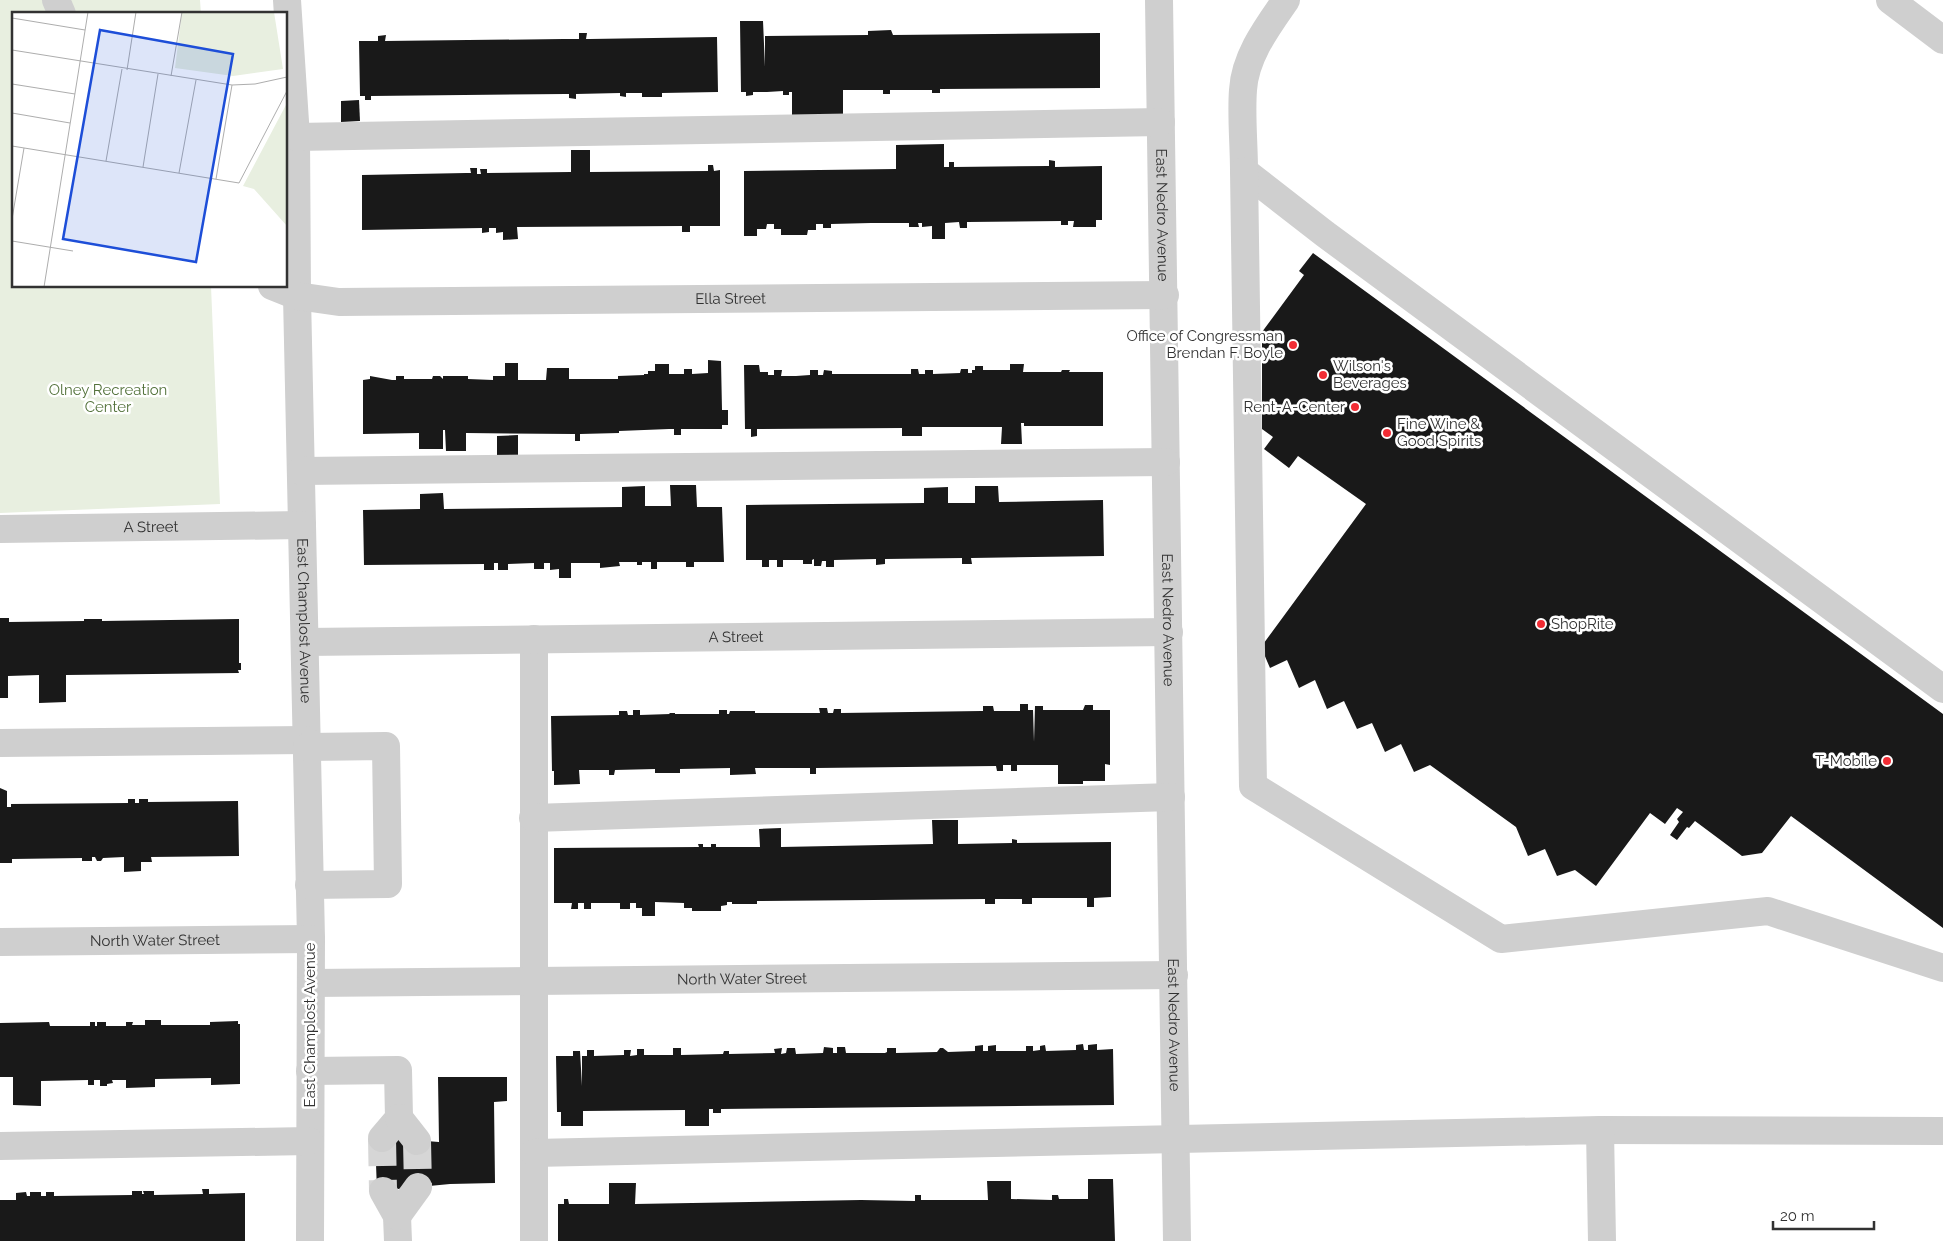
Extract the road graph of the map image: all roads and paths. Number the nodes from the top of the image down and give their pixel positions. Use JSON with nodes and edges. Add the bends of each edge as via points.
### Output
{"nodes":[{"id":1,"x":56,"y":0,"type":"edge"},
{"id":2,"x":1160,"y":0,"type":"edge"},
{"id":3,"x":1286,"y":0,"type":"edge"},
{"id":4,"x":1890,"y":0,"type":"edge"},
{"id":5,"x":61,"y":12,"type":"edge"},
{"id":6,"x":288,"y":15,"type":"edge"},
{"id":7,"x":1943,"y":40,"type":"edge"},
{"id":8,"x":1161,"y":122,"type":"junction"},
{"id":9,"x":296,"y":137,"type":"junction"},
{"id":10,"x":1244,"y":171,"type":"junction"},
{"id":11,"x":288,"y":249,"type":"edge"},
{"id":12,"x":285,"y":291,"type":"edge"},
{"id":13,"x":1165,"y":295,"type":"junction"},
{"id":14,"x":1166,"y":462,"type":"junction"},
{"id":15,"x":300,"y":470,"type":"junction"},
{"id":16,"x":302,"y":526,"type":"junction"},
{"id":17,"x":0,"y":528,"type":"edge"},
{"id":18,"x":1169,"y":632,"type":"junction"},
{"id":19,"x":534,"y":640,"type":"junction"},
{"id":20,"x":305,"y":642,"type":"junction"},
{"id":21,"x":1943,"y":689,"type":"edge"},
{"id":22,"x":0,"y":743,"type":"edge"},
{"id":23,"x":307,"y":744,"type":"junction"},
{"id":24,"x":1171,"y":797,"type":"junction"},
{"id":25,"x":533,"y":818,"type":"junction"},
{"id":26,"x":309,"y":885,"type":"junction"},
{"id":27,"x":311,"y":939,"type":"junction"},
{"id":28,"x":0,"y":942,"type":"edge"},
{"id":29,"x":1943,"y":968,"type":"edge"},
{"id":30,"x":1174,"y":976,"type":"junction"},
{"id":31,"x":533,"y":980,"type":"junction"},
{"id":32,"x":311,"y":983,"type":"junction"},
{"id":33,"x":310,"y":1071,"type":"junction"},
{"id":34,"x":1600,"y":1130,"type":"junction"},
{"id":35,"x":1943,"y":1131,"type":"edge"},
{"id":36,"x":399,"y":1134,"type":"tunnel mouth"},
{"id":37,"x":1176,"y":1139,"type":"junction"},
{"id":38,"x":309,"y":1141,"type":"junction"},
{"id":39,"x":0,"y":1146,"type":"edge"},
{"id":40,"x":534,"y":1153,"type":"junction"},
{"id":41,"x":400,"y":1189,"type":"tunnel mouth"},
{"id":42,"x":397,"y":1228,"type":"edge"},
{"id":43,"x":310,"y":1241,"type":"edge"},
{"id":44,"x":534,"y":1241,"type":"edge"},
{"id":45,"x":1177,"y":1241,"type":"edge"},
{"id":46,"x":1602,"y":1241,"type":"edge"}],
"edges":[{"from":1,"to":5,"type":"street"},
{"from":2,"to":8,"type":"street","name":"East Nedro Avenue"},
{"from":3,"to":10,"type":"street","via":[[1251,58],[1242,88]]},
{"from":4,"to":7,"type":"street"},
{"from":6,"to":9,"type":"street","name":"East Champlost Avenue"},
{"from":8,"to":9,"type":"street"},
{"from":8,"to":13,"type":"street","name":"East Nedro Avenue"},
{"from":9,"to":11,"type":"street","name":"East Champlost Avenue"},
{"from":10,"to":21,"type":"street"},
{"from":10,"to":29,"type":"street","via":[[1253,786],[1501,939],[1768,911]]},
{"from":12,"to":13,"type":"street","name":"Ella Street","via":[[349,302]]},
{"from":12,"to":15,"type":"street","name":"East Champlost Avenue"},
{"from":13,"to":14,"type":"street","name":"East Nedro Avenue"},
{"from":14,"to":15,"type":"street"},
{"from":14,"to":18,"type":"street","name":"East Nedro Avenue"},
{"from":15,"to":16,"type":"street","name":"East Champlost Avenue"},
{"from":16,"to":17,"type":"street","name":"A Street"},
{"from":16,"to":20,"type":"street","name":"East Champlost Avenue"},
{"from":18,"to":19,"type":"street","name":"A Street"},
{"from":18,"to":24,"type":"street","name":"East Nedro Avenue"},
{"from":19,"to":20,"type":"street","name":"A Street"},
{"from":19,"to":25,"type":"street"},
{"from":20,"to":23,"type":"street","name":"East Champlost Avenue"},
{"from":22,"to":23,"type":"street"},
{"from":23,"to":26,"type":"street","name":"East Champlost Avenue"},
{"from":23,"to":26,"type":"street","via":[[386,746],[388,884]]},
{"from":24,"to":25,"type":"street"},
{"from":24,"to":30,"type":"street","name":"East Nedro Avenue"},
{"from":25,"to":31,"type":"street"},
{"from":26,"to":27,"type":"street","name":"East Champlost Avenue"},
{"from":27,"to":28,"type":"street","name":"North Water Street"},
{"from":27,"to":32,"type":"street","name":"East Champlost Avenue"},
{"from":30,"to":31,"type":"street","name":"North Water Street"},
{"from":30,"to":37,"type":"street","name":"East Nedro Avenue"},
{"from":31,"to":32,"type":"street","name":"North Water Street"},
{"from":31,"to":40,"type":"street"},
{"from":32,"to":33,"type":"street","name":"East Champlost Avenue"},
{"from":33,"to":36,"type":"street","via":[[398,1070]]},
{"from":33,"to":38,"type":"street","name":"East Champlost Avenue"},
{"from":34,"to":35,"type":"street"},
{"from":34,"to":37,"type":"street"},
{"from":34,"to":46,"type":"street"},
{"from":37,"to":40,"type":"street"},
{"from":37,"to":45,"type":"street","name":"East Nedro Avenue"},
{"from":38,"to":39,"type":"street"},
{"from":38,"to":43,"type":"street","name":"East Champlost Avenue"},
{"from":40,"to":44,"type":"street"},
{"from":41,"to":42,"type":"street"}]}
